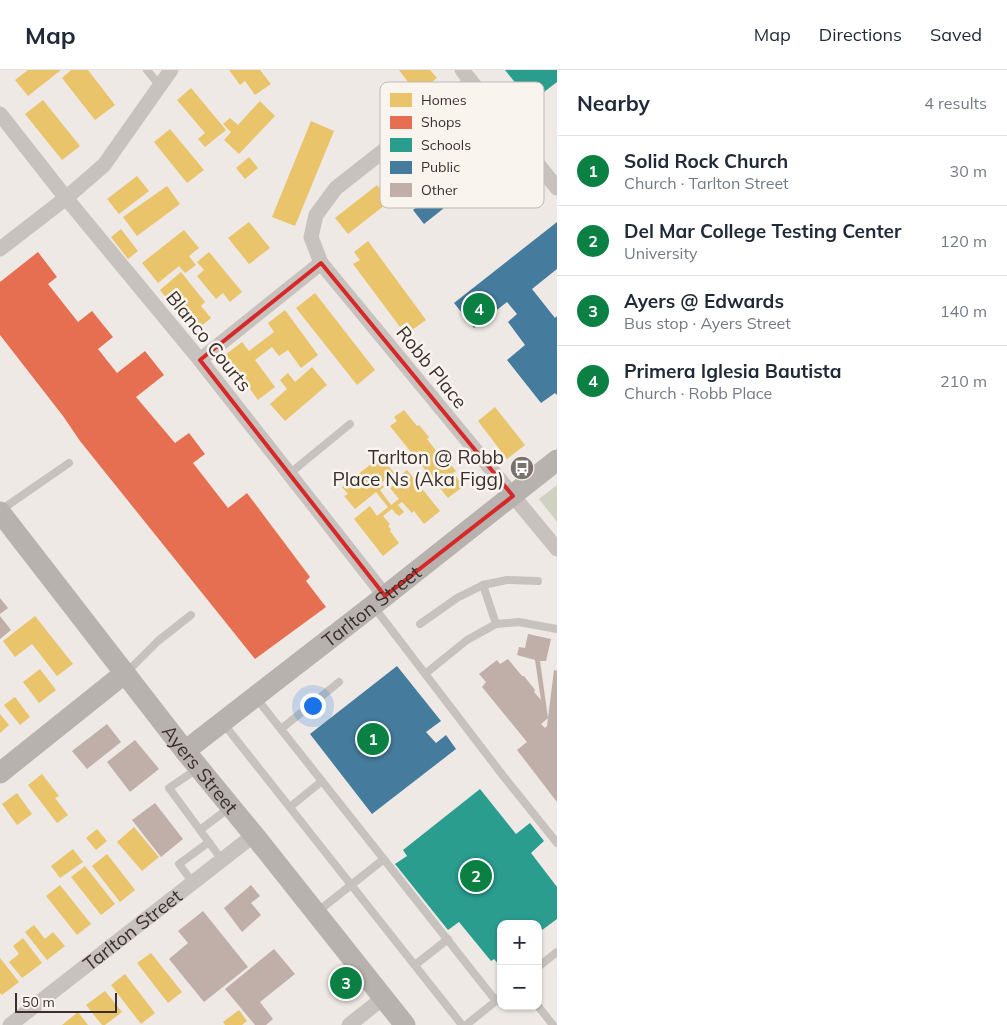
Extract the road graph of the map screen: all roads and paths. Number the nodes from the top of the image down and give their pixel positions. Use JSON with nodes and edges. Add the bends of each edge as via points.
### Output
{"nodes":[{"id":1,"x":147,"y":70,"type":"edge"},
{"id":2,"x":171,"y":70,"type":"edge"},
{"id":3,"x":160,"y":86,"type":"junction"},
{"id":4,"x":0,"y":114,"type":"edge"},
{"id":5,"x":380,"y":150,"type":"edge"},
{"id":6,"x":544,"y":172,"type":"edge"},
{"id":7,"x":557,"y":188,"type":"edge"},
{"id":8,"x":66,"y":198,"type":"junction"},
{"id":9,"x":0,"y":249,"type":"edge"},
{"id":10,"x":321,"y":263,"type":"junction"},
{"id":11,"x":200,"y":360,"type":"junction"},
{"id":12,"x":350,"y":424,"type":"dead end"},
{"id":13,"x":557,"y":460,"type":"edge"},
{"id":14,"x":69,"y":463,"type":"dead end"},
{"id":15,"x":289,"y":474,"type":"junction"},
{"id":16,"x":513,"y":496,"type":"junction"},
{"id":17,"x":0,"y":511,"type":"edge"},
{"id":18,"x":557,"y":549,"type":"edge"},
{"id":19,"x":538,"y":581,"type":"dead end"},
{"id":20,"x":483,"y":585,"type":"junction"},
{"id":21,"x":379,"y":601,"type":"junction"},
{"id":22,"x":191,"y":615,"type":"dead end"},
{"id":23,"x":420,"y":624,"type":"dead end"},
{"id":24,"x":496,"y":624,"type":"junction"},
{"id":25,"x":557,"y":629,"type":"edge"},
{"id":26,"x":125,"y":673,"type":"junction"},
{"id":27,"x":425,"y":674,"type":"junction"},
{"id":28,"x":339,"y":682,"type":"dead end"},
{"id":29,"x":255,"y":696,"type":"junction"},
{"id":30,"x":222,"y":722,"type":"junction"},
{"id":31,"x":281,"y":729,"type":"junction"},
{"id":32,"x":185,"y":751,"type":"junction"},
{"id":33,"x":198,"y":767,"type":"junction"},
{"id":34,"x":0,"y":773,"type":"edge"},
{"id":35,"x":322,"y":781,"type":"junction"},
{"id":36,"x":231,"y":807,"type":"junction"},
{"id":37,"x":290,"y":807,"type":"junction"},
{"id":38,"x":200,"y":830,"type":"junction"},
{"id":39,"x":254,"y":835,"type":"junction"},
{"id":40,"x":209,"y":842,"type":"junction"},
{"id":41,"x":557,"y":843,"type":"edge"},
{"id":42,"x":384,"y":859,"type":"junction"},
{"id":43,"x":222,"y":860,"type":"junction"},
{"id":44,"x":193,"y":883,"type":"junction"},
{"id":45,"x":352,"y":885,"type":"junction"},
{"id":46,"x":316,"y":913,"type":"junction"},
{"id":47,"x":448,"y":939,"type":"junction"},
{"id":48,"x":557,"y":952,"type":"edge"},
{"id":49,"x":415,"y":965,"type":"junction"},
{"id":50,"x":541,"y":965,"type":"edge"},
{"id":51,"x":384,"y":998,"type":"junction"},
{"id":52,"x":497,"y":998,"type":"edge"},
{"id":53,"x":497,"y":1000,"type":"edge"},
{"id":54,"x":541,"y":1010,"type":"edge"},
{"id":55,"x":10,"y":1025,"type":"edge"},
{"id":56,"x":349,"y":1025,"type":"edge"},
{"id":57,"x":405,"y":1025,"type":"edge"},
{"id":58,"x":464,"y":1025,"type":"edge"},
{"id":59,"x":553,"y":1025,"type":"edge"}],
"edges":[{"from":1,"to":3,"type":"lane"},
{"from":2,"to":3,"type":"street"},
{"from":3,"to":8,"type":"street","via":[[104,165]]},
{"from":4,"to":8,"type":"street","name":"Blanco Courts"},
{"from":5,"to":10,"type":"street","name":"Robb Place","via":[[336,188],[316,215],[311,237]]},
{"from":6,"to":7,"type":"street"},
{"from":8,"to":9,"type":"street"},
{"from":8,"to":11,"type":"street","name":"Blanco Courts"},
{"from":10,"to":11,"type":"street"},
{"from":10,"to":16,"type":"street","name":"Robb Place"},
{"from":11,"to":15,"type":"street","name":"Blanco Courts"},
{"from":12,"to":15,"type":"lane"},
{"from":13,"to":16,"type":"main road","name":"Tarlton Street"},
{"from":14,"to":17,"type":"lane"},
{"from":15,"to":21,"type":"street","name":"Blanco Courts"},
{"from":16,"to":18,"type":"street","name":"Robb Place"},
{"from":16,"to":21,"type":"main road","name":"Tarlton Street"},
{"from":17,"to":26,"type":"main road","name":"Ayers Street"},
{"from":19,"to":20,"type":"lane","via":[[507,580]]},
{"from":20,"to":23,"type":"lane","via":[[457,598]]},
{"from":20,"to":24,"type":"lane"},
{"from":21,"to":27,"type":"lane"},
{"from":21,"to":29,"type":"main road","name":"Tarlton Street"},
{"from":22,"to":26,"type":"lane","via":[[158,640]]},
{"from":24,"to":25,"type":"lane","via":[[520,622]]},
{"from":24,"to":27,"type":"lane","via":[[466,640]]},
{"from":26,"to":32,"type":"main road","name":"Ayers Street"},
{"from":26,"to":34,"type":"main road"},
{"from":27,"to":41,"type":"lane"},
{"from":28,"to":31,"type":"lane"},
{"from":29,"to":30,"type":"main road","name":"Tarlton Street"},
{"from":29,"to":31,"type":"lane"},
{"from":30,"to":32,"type":"main road","name":"Tarlton Street"},
{"from":30,"to":37,"type":"lane"},
{"from":31,"to":35,"type":"lane"},
{"from":32,"to":33,"type":"main road","name":"Ayers Street"},
{"from":33,"to":36,"type":"main road","name":"Ayers Street"},
{"from":33,"to":38,"type":"lane","via":[[169,788]]},
{"from":35,"to":37,"type":"lane"},
{"from":35,"to":42,"type":"lane"},
{"from":36,"to":38,"type":"lane"},
{"from":36,"to":39,"type":"main road","name":"Ayers Street"},
{"from":37,"to":45,"type":"lane"},
{"from":38,"to":40,"type":"lane"},
{"from":39,"to":43,"type":"street","name":"Tarlton Street"},
{"from":39,"to":46,"type":"main road","name":"Ayers Street"},
{"from":40,"to":43,"type":"lane"},
{"from":40,"to":44,"type":"lane","via":[[179,864]]},
{"from":42,"to":45,"type":"lane"},
{"from":42,"to":47,"type":"lane"},
{"from":43,"to":44,"type":"street","name":"Tarlton Street"},
{"from":44,"to":55,"type":"street","name":"Tarlton Street"},
{"from":45,"to":46,"type":"lane"},
{"from":45,"to":49,"type":"lane"},
{"from":46,"to":51,"type":"main road","name":"Ayers Street"},
{"from":47,"to":49,"type":"lane"},
{"from":47,"to":52,"type":"lane"},
{"from":48,"to":50,"type":"lane"},
{"from":49,"to":58,"type":"lane"},
{"from":51,"to":56,"type":"street"},
{"from":51,"to":57,"type":"main road","name":"Ayers Street"},
{"from":53,"to":58,"type":"lane"},
{"from":54,"to":59,"type":"lane"}]}
